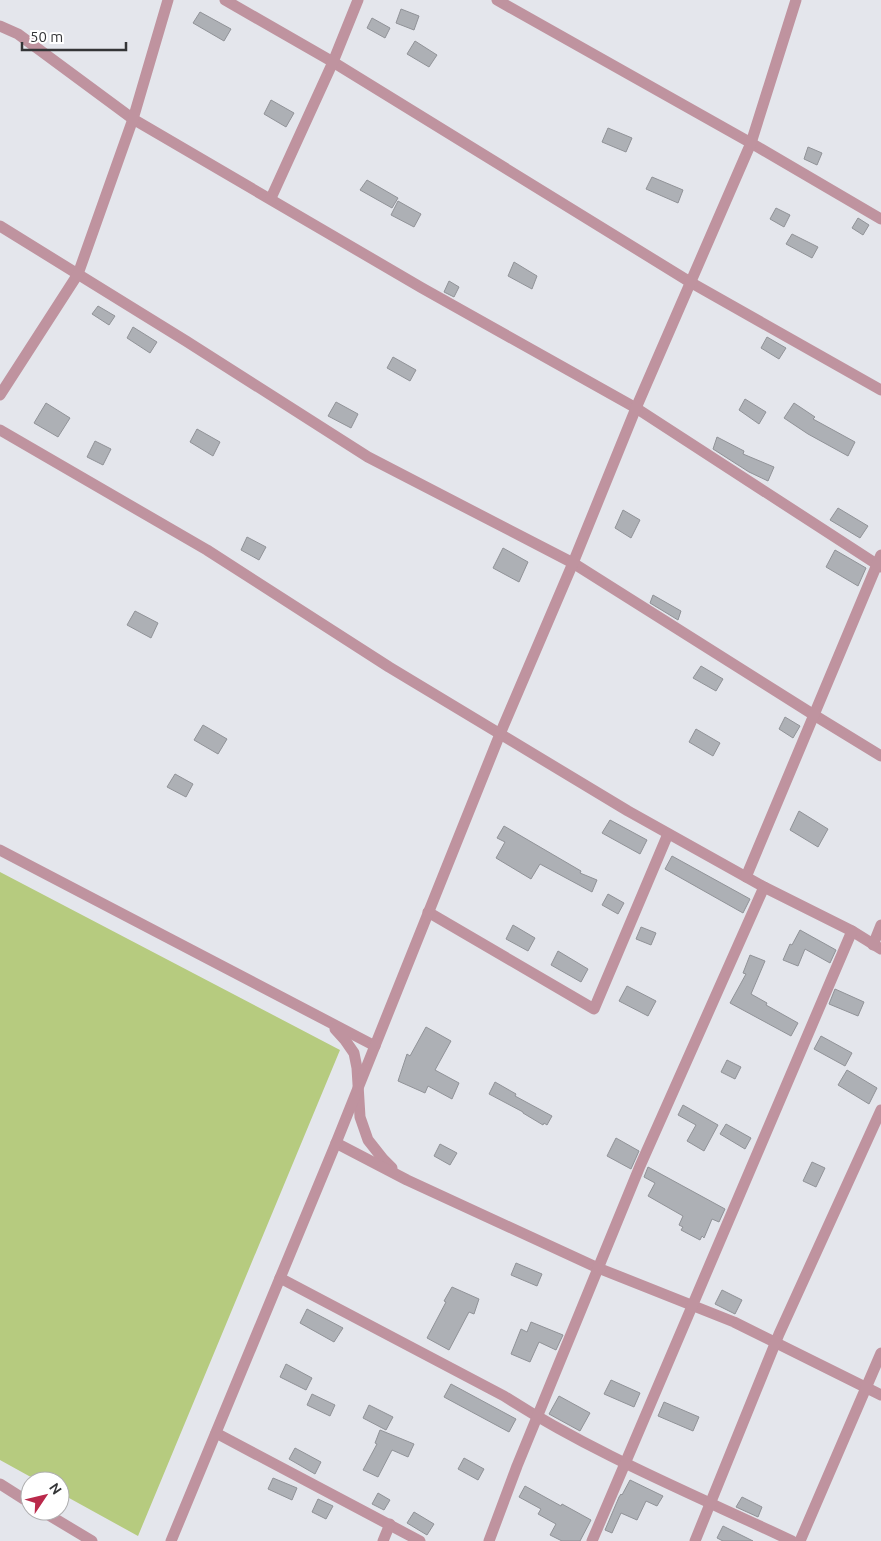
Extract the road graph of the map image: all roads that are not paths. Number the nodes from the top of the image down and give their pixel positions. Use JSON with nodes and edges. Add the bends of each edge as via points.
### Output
{"nodes":[{"id":1,"x":168,"y":0,"type":"edge"},
{"id":2,"x":225,"y":0,"type":"edge"},
{"id":3,"x":358,"y":0,"type":"edge"},
{"id":4,"x":497,"y":0,"type":"edge"},
{"id":5,"x":796,"y":0,"type":"edge"},
{"id":6,"x":0,"y":26,"type":"edge"},
{"id":7,"x":333,"y":62,"type":"junction"},
{"id":8,"x":133,"y":119,"type":"junction"},
{"id":9,"x":752,"y":143,"type":"junction"},
{"id":10,"x":270,"y":198,"type":"junction"},
{"id":11,"x":881,"y":219,"type":"edge"},
{"id":12,"x":0,"y":226,"type":"edge"},
{"id":13,"x":78,"y":274,"type":"junction"},
{"id":14,"x":690,"y":282,"type":"junction"},
{"id":15,"x":881,"y":390,"type":"edge"},
{"id":16,"x":0,"y":395,"type":"edge"},
{"id":17,"x":636,"y":408,"type":"junction"},
{"id":18,"x":0,"y":430,"type":"edge"},
{"id":19,"x":880,"y":562,"type":"edge"},
{"id":20,"x":573,"y":563,"type":"junction"},
{"id":21,"x":814,"y":716,"type":"junction"},
{"id":22,"x":500,"y":734,"type":"junction"},
{"id":23,"x":881,"y":756,"type":"edge"},
{"id":24,"x":668,"y":834,"type":"junction"},
{"id":25,"x":0,"y":850,"type":"edge"},
{"id":26,"x":746,"y":877,"type":"junction"},
{"id":27,"x":764,"y":887,"type":"junction"},
{"id":28,"x":428,"y":912,"type":"junction"},
{"id":29,"x":881,"y":925,"type":"edge"},
{"id":30,"x":852,"y":932,"type":"junction"},
{"id":31,"x":877,"y":947,"type":"edge"},
{"id":32,"x":326,"y":1021,"type":"junction"},
{"id":33,"x":375,"y":1046,"type":"junction"},
{"id":34,"x":359,"y":1087,"type":"junction"},
{"id":35,"x":881,"y":1110,"type":"edge"},
{"id":36,"x":336,"y":1143,"type":"junction"},
{"id":37,"x":407,"y":1180,"type":"junction"},
{"id":38,"x":598,"y":1268,"type":"junction"},
{"id":39,"x":280,"y":1278,"type":"junction"},
{"id":40,"x":692,"y":1305,"type":"junction"},
{"id":41,"x":775,"y":1342,"type":"junction"},
{"id":42,"x":881,"y":1353,"type":"edge"},
{"id":43,"x":866,"y":1387,"type":"junction"},
{"id":44,"x":881,"y":1395,"type":"edge"},
{"id":45,"x":537,"y":1417,"type":"junction"},
{"id":46,"x":216,"y":1434,"type":"junction"},
{"id":47,"x":625,"y":1462,"type":"junction"},
{"id":48,"x":0,"y":1484,"type":"edge"},
{"id":49,"x":20,"y":1497,"type":"edge"},
{"id":50,"x":711,"y":1502,"type":"junction"},
{"id":51,"x":55,"y":1521,"type":"edge"},
{"id":52,"x":390,"y":1524,"type":"junction"},
{"id":53,"x":78,"y":1538,"type":"edge"},
{"id":54,"x":92,"y":1541,"type":"edge"},
{"id":55,"x":171,"y":1541,"type":"edge"},
{"id":56,"x":383,"y":1541,"type":"edge"},
{"id":57,"x":420,"y":1541,"type":"edge"},
{"id":58,"x":489,"y":1541,"type":"edge"},
{"id":59,"x":592,"y":1541,"type":"edge"},
{"id":60,"x":695,"y":1541,"type":"edge"},
{"id":61,"x":792,"y":1541,"type":"edge"},
{"id":62,"x":800,"y":1541,"type":"edge"}],
"edges":[{"from":1,"to":8,"type":"street"},
{"from":2,"to":7,"type":"street"},
{"from":3,"to":7,"type":"street"},
{"from":4,"to":9,"type":"street"},
{"from":5,"to":9,"type":"street"},
{"from":6,"to":8,"type":"street","via":[[18,34]]},
{"from":7,"to":10,"type":"street"},
{"from":7,"to":14,"type":"street"},
{"from":8,"to":10,"type":"street"},
{"from":8,"to":13,"type":"street"},
{"from":9,"to":11,"type":"street"},
{"from":9,"to":14,"type":"street"},
{"from":10,"to":17,"type":"street"},
{"from":12,"to":13,"type":"street"},
{"from":13,"to":16,"type":"street"},
{"from":13,"to":20,"type":"street","via":[[368,457]]},
{"from":14,"to":15,"type":"street"},
{"from":14,"to":17,"type":"street"},
{"from":17,"to":19,"type":"street"},
{"from":17,"to":20,"type":"street"},
{"from":18,"to":22,"type":"street","via":[[207,550],[389,668]]},
{"from":19,"to":21,"type":"street"},
{"from":20,"to":21,"type":"street"},
{"from":20,"to":22,"type":"street"},
{"from":21,"to":23,"type":"street"},
{"from":21,"to":26,"type":"street"},
{"from":22,"to":24,"type":"street"},
{"from":22,"to":28,"type":"street"},
{"from":24,"to":26,"type":"street"},
{"from":24,"to":28,"type":"street","via":[[594,1009]]},
{"from":25,"to":32,"type":"street"},
{"from":26,"to":27,"type":"street"},
{"from":27,"to":30,"type":"street"},
{"from":27,"to":38,"type":"street"},
{"from":28,"to":33,"type":"street"},
{"from":29,"to":31,"type":"street"},
{"from":30,"to":31,"type":"street"},
{"from":30,"to":40,"type":"street"},
{"from":32,"to":33,"type":"street"},
{"from":32,"to":34,"type":"street","via":[[354,1053]]},
{"from":33,"to":34,"type":"street"},
{"from":34,"to":36,"type":"street"},
{"from":34,"to":37,"type":"street","via":[[360,1116],[368,1140],[383,1159]]},
{"from":35,"to":41,"type":"street"},
{"from":36,"to":37,"type":"street"},
{"from":36,"to":39,"type":"street"},
{"from":37,"to":38,"type":"street"},
{"from":38,"to":40,"type":"street"},
{"from":38,"to":45,"type":"street"},
{"from":39,"to":45,"type":"street","via":[[504,1396]]},
{"from":39,"to":46,"type":"street"},
{"from":40,"to":41,"type":"street"},
{"from":40,"to":47,"type":"street"},
{"from":41,"to":43,"type":"street"},
{"from":41,"to":50,"type":"street"},
{"from":42,"to":43,"type":"street"},
{"from":43,"to":44,"type":"street"},
{"from":43,"to":62,"type":"street"},
{"from":45,"to":47,"type":"street"},
{"from":45,"to":58,"type":"street"},
{"from":46,"to":52,"type":"street"},
{"from":46,"to":55,"type":"street"},
{"from":47,"to":50,"type":"street"},
{"from":47,"to":59,"type":"street"},
{"from":48,"to":49,"type":"street"},
{"from":50,"to":60,"type":"street"},
{"from":50,"to":61,"type":"street"},
{"from":51,"to":53,"type":"street"},
{"from":52,"to":56,"type":"street"},
{"from":52,"to":57,"type":"street"},
{"from":53,"to":54,"type":"street"}]}
